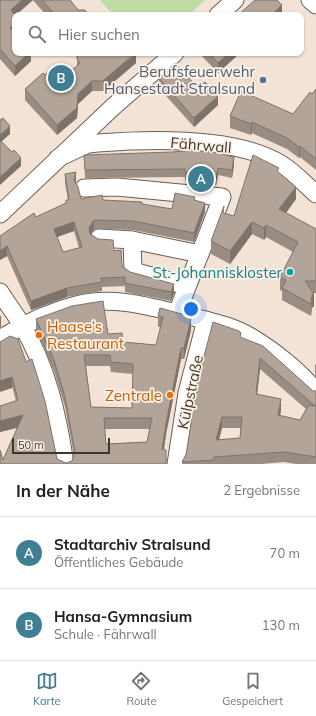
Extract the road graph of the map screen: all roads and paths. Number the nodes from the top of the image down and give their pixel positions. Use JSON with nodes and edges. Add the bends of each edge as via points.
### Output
{"nodes":[{"id":1,"x":235,"y":0,"type":"edge"},
{"id":2,"x":310,"y":0,"type":"edge"},
{"id":3,"x":316,"y":5,"type":"edge"},
{"id":4,"x":221,"y":12,"type":"edge"},
{"id":5,"x":172,"y":56,"type":"edge"},
{"id":6,"x":114,"y":106,"type":"junction"},
{"id":7,"x":120,"y":142,"type":"junction"},
{"id":8,"x":58,"y":158,"type":"junction"},
{"id":9,"x":84,"y":188,"type":"dead end"},
{"id":10,"x":316,"y":194,"type":"edge"},
{"id":11,"x":0,"y":214,"type":"edge"},
{"id":12,"x":99,"y":238,"type":"edge"},
{"id":13,"x":132,"y":240,"type":"junction"},
{"id":14,"x":200,"y":254,"type":"junction"},
{"id":15,"x":187,"y":286,"type":"junction"},
{"id":16,"x":1,"y":290,"type":"edge"},
{"id":17,"x":177,"y":313,"type":"junction"},
{"id":18,"x":206,"y":320,"type":"junction"},
{"id":19,"x":22,"y":326,"type":"junction"},
{"id":20,"x":0,"y":339,"type":"edge"},
{"id":21,"x":316,"y":392,"type":"edge"},
{"id":22,"x":65,"y":464,"type":"edge"},
{"id":23,"x":176,"y":464,"type":"edge"}],
"edges":[{"from":1,"to":4,"type":"street"},
{"from":2,"to":3,"type":"street"},
{"from":5,"to":6,"type":"street","name":"Fährwall"},
{"from":6,"to":7,"type":"street","via":[[109,125],[113,135]]},
{"from":6,"to":8,"type":"street","name":"Fährwall"},
{"from":7,"to":8,"type":"street","name":"Fährwall","via":[[88,144]]},
{"from":7,"to":10,"type":"street","name":"Fährwall","via":[[196,142],[231,146],[281,164]]},
{"from":8,"to":11,"type":"street","name":"Fährwall"},
{"from":9,"to":14,"type":"street","via":[[117,187],[222,197]]},
{"from":12,"to":13,"type":"street"},
{"from":13,"to":14,"type":"street"},
{"from":13,"to":15,"type":"street","via":[[133,271]]},
{"from":14,"to":15,"type":"street"},
{"from":15,"to":17,"type":"street"},
{"from":16,"to":19,"type":"street"},
{"from":17,"to":18,"type":"street"},
{"from":17,"to":19,"type":"street","via":[[130,303],[96,302],[80,304],[38,317]]},
{"from":18,"to":21,"type":"street","via":[[226,325],[250,336],[274,352]]},
{"from":18,"to":23,"type":"street","name":"Külpstraße","via":[[187,393]]},
{"from":19,"to":20,"type":"street"},
{"from":19,"to":22,"type":"street","via":[[41,367],[55,407]]}]}
